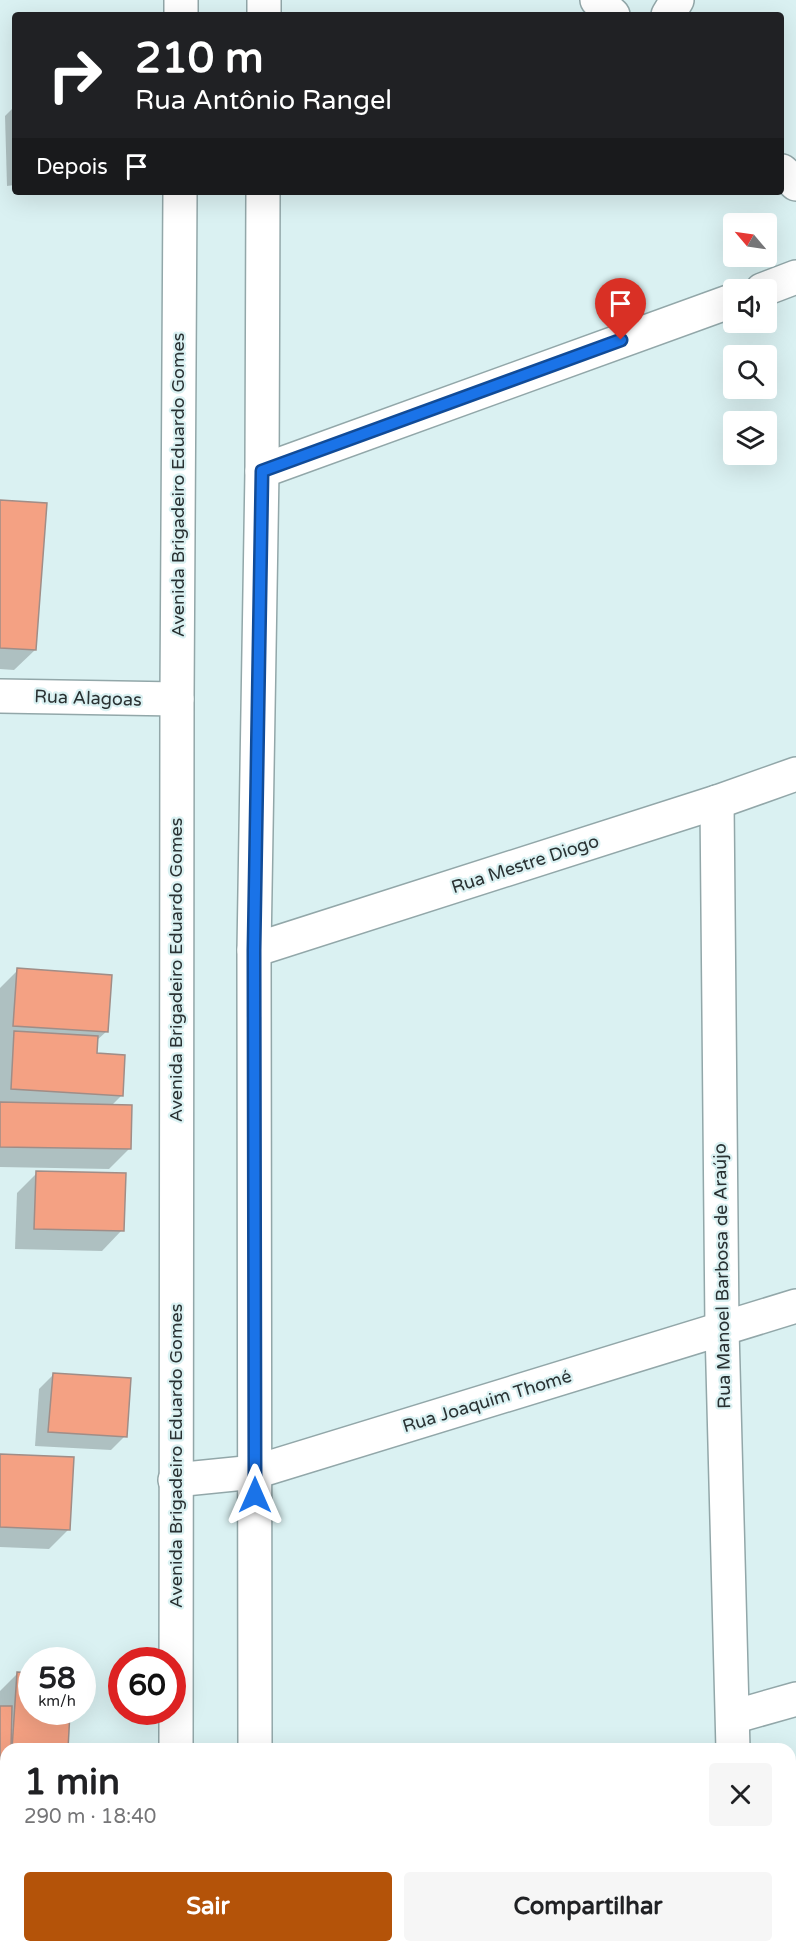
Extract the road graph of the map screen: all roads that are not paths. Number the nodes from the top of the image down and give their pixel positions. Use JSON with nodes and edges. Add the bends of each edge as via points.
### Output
{"nodes":[{"id":1,"x":597,"y":0,"type":"edge"},
{"id":2,"x":610,"y":12,"type":"edge"},
{"id":3,"x":784,"y":173,"type":"edge"},
{"id":4,"x":796,"y":184,"type":"edge"},
{"id":5,"x":180,"y":195,"type":"edge"},
{"id":6,"x":263,"y":195,"type":"edge"},
{"id":7,"x":796,"y":277,"type":"edge"},
{"id":8,"x":777,"y":284,"type":"edge"},
{"id":9,"x":723,"y":304,"type":"edge"},
{"id":10,"x":262,"y":471,"type":"junction"},
{"id":11,"x":0,"y":696,"type":"edge"},
{"id":12,"x":177,"y":699,"type":"junction"},
{"id":13,"x":796,"y":774,"type":"edge"},
{"id":14,"x":717,"y":802,"type":"junction"},
{"id":15,"x":254,"y":950,"type":"junction"},
{"id":16,"x":796,"y":1306,"type":"edge"},
{"id":17,"x":722,"y":1329,"type":"junction"},
{"id":18,"x":255,"y":1472,"type":"junction"},
{"id":19,"x":175,"y":1480,"type":"junction"},
{"id":20,"x":796,"y":1699,"type":"edge"},
{"id":21,"x":733,"y":1717,"type":"junction"},
{"id":22,"x":177,"y":1743,"type":"edge"},
{"id":23,"x":255,"y":1743,"type":"edge"},
{"id":24,"x":733,"y":1743,"type":"edge"}],
"edges":[{"from":1,"to":2,"type":"main road"},
{"from":3,"to":4,"type":"main road"},
{"from":5,"to":12,"type":"main road","name":"Avenida Brigadeiro Eduardo Gomes"},
{"from":6,"to":10,"type":"main road"},
{"from":7,"to":8,"type":"main road"},
{"from":9,"to":10,"type":"main road"},
{"from":10,"to":15,"type":"main road"},
{"from":11,"to":12,"type":"main road","name":"Rua Alagoas"},
{"from":12,"to":19,"type":"main road","name":"Avenida Brigadeiro Eduardo Gomes"},
{"from":13,"to":14,"type":"main road","name":"Rua Mestre Diogo"},
{"from":14,"to":15,"type":"main road","name":"Rua Mestre Diogo"},
{"from":14,"to":17,"type":"main road","name":"Rua Manoel Barbosa de Araújo"},
{"from":15,"to":18,"type":"main road"},
{"from":16,"to":17,"type":"main road","name":"Rua Joaquim Thomé"},
{"from":17,"to":18,"type":"main road","name":"Rua Joaquim Thomé"},
{"from":17,"to":21,"type":"main road","name":"Rua Manoel Barbosa de Araújo"},
{"from":18,"to":19,"type":"main road","name":"Rua Joaquim Thomé"},
{"from":18,"to":23,"type":"main road"},
{"from":19,"to":22,"type":"main road","name":"Avenida Brigadeiro Eduardo Gomes"},
{"from":20,"to":21,"type":"main road"},
{"from":21,"to":24,"type":"main road","name":"Rua Manoel Barbosa de Araújo"}]}
